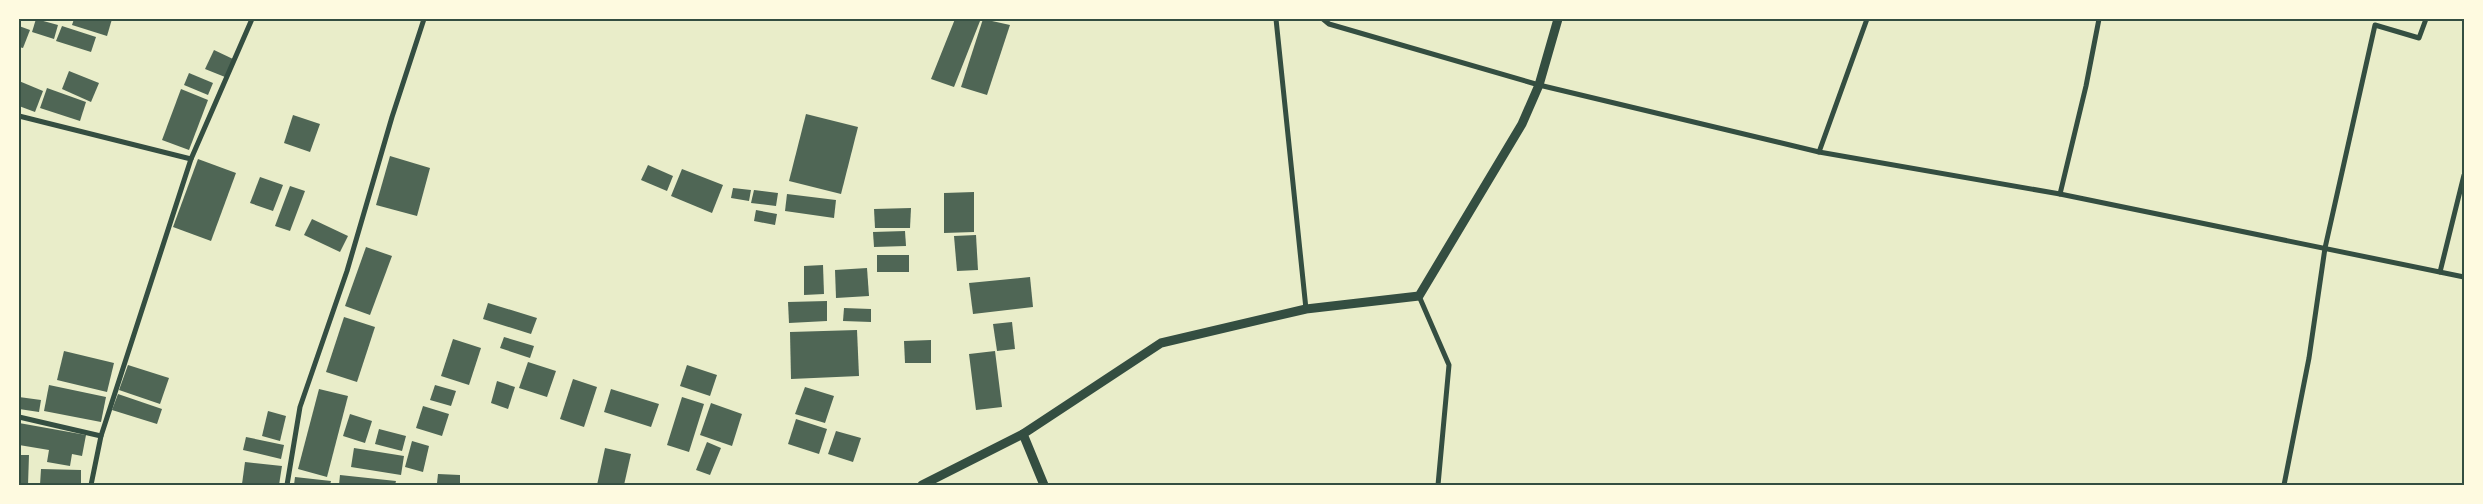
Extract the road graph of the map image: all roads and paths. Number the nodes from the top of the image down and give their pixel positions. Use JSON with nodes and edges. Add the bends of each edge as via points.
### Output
{"nodes":[{"id":1,"x":252,"y":19,"type":"edge"},
{"id":2,"x":424,"y":19,"type":"edge"},
{"id":3,"x":1276,"y":19,"type":"edge"},
{"id":4,"x":1323,"y":19,"type":"edge"},
{"id":5,"x":1558,"y":19,"type":"edge"},
{"id":6,"x":1867,"y":19,"type":"edge"},
{"id":7,"x":2099,"y":19,"type":"edge"},
{"id":8,"x":2426,"y":19,"type":"edge"},
{"id":9,"x":1539,"y":86,"type":"junction"},
{"id":10,"x":19,"y":116,"type":"edge"},
{"id":11,"x":1819,"y":152,"type":"junction"},
{"id":12,"x":190,"y":159,"type":"junction"},
{"id":13,"x":2464,"y":175,"type":"edge"},
{"id":14,"x":2060,"y":194,"type":"junction"},
{"id":15,"x":2325,"y":248,"type":"junction"},
{"id":16,"x":2440,"y":272,"type":"junction"},
{"id":17,"x":2464,"y":277,"type":"edge"},
{"id":18,"x":1418,"y":296,"type":"junction"},
{"id":19,"x":1306,"y":309,"type":"junction"},
{"id":20,"x":19,"y":417,"type":"edge"},
{"id":21,"x":1023,"y":434,"type":"junction"},
{"id":22,"x":101,"y":436,"type":"junction"},
{"id":23,"x":91,"y":485,"type":"edge"},
{"id":24,"x":287,"y":485,"type":"edge"},
{"id":25,"x":922,"y":485,"type":"edge"},
{"id":26,"x":1044,"y":485,"type":"edge"},
{"id":27,"x":1438,"y":485,"type":"edge"},
{"id":28,"x":2284,"y":485,"type":"edge"}],
"edges":[{"from":1,"to":12,"type":"street"},
{"from":2,"to":24,"type":"street","via":[[347,271],[300,407]]},
{"from":3,"to":19,"type":"street"},
{"from":4,"to":9,"type":"street","via":[[1329,24]]},
{"from":5,"to":9,"type":"street"},
{"from":6,"to":11,"type":"street"},
{"from":7,"to":14,"type":"street"},
{"from":8,"to":15,"type":"street","via":[[2419,38],[2375,25]]},
{"from":9,"to":11,"type":"street"},
{"from":9,"to":18,"type":"street","via":[[1522,124]]},
{"from":10,"to":12,"type":"street"},
{"from":11,"to":14,"type":"street"},
{"from":12,"to":22,"type":"street"},
{"from":13,"to":16,"type":"street"},
{"from":14,"to":15,"type":"street"},
{"from":15,"to":16,"type":"street"},
{"from":15,"to":28,"type":"street","via":[[2309,358]]},
{"from":16,"to":17,"type":"street"},
{"from":18,"to":19,"type":"street"},
{"from":18,"to":27,"type":"street","via":[[1449,365]]},
{"from":19,"to":21,"type":"street","via":[[1161,343]]},
{"from":20,"to":22,"type":"street"},
{"from":21,"to":25,"type":"street"},
{"from":21,"to":26,"type":"street"},
{"from":22,"to":23,"type":"street"}]}
